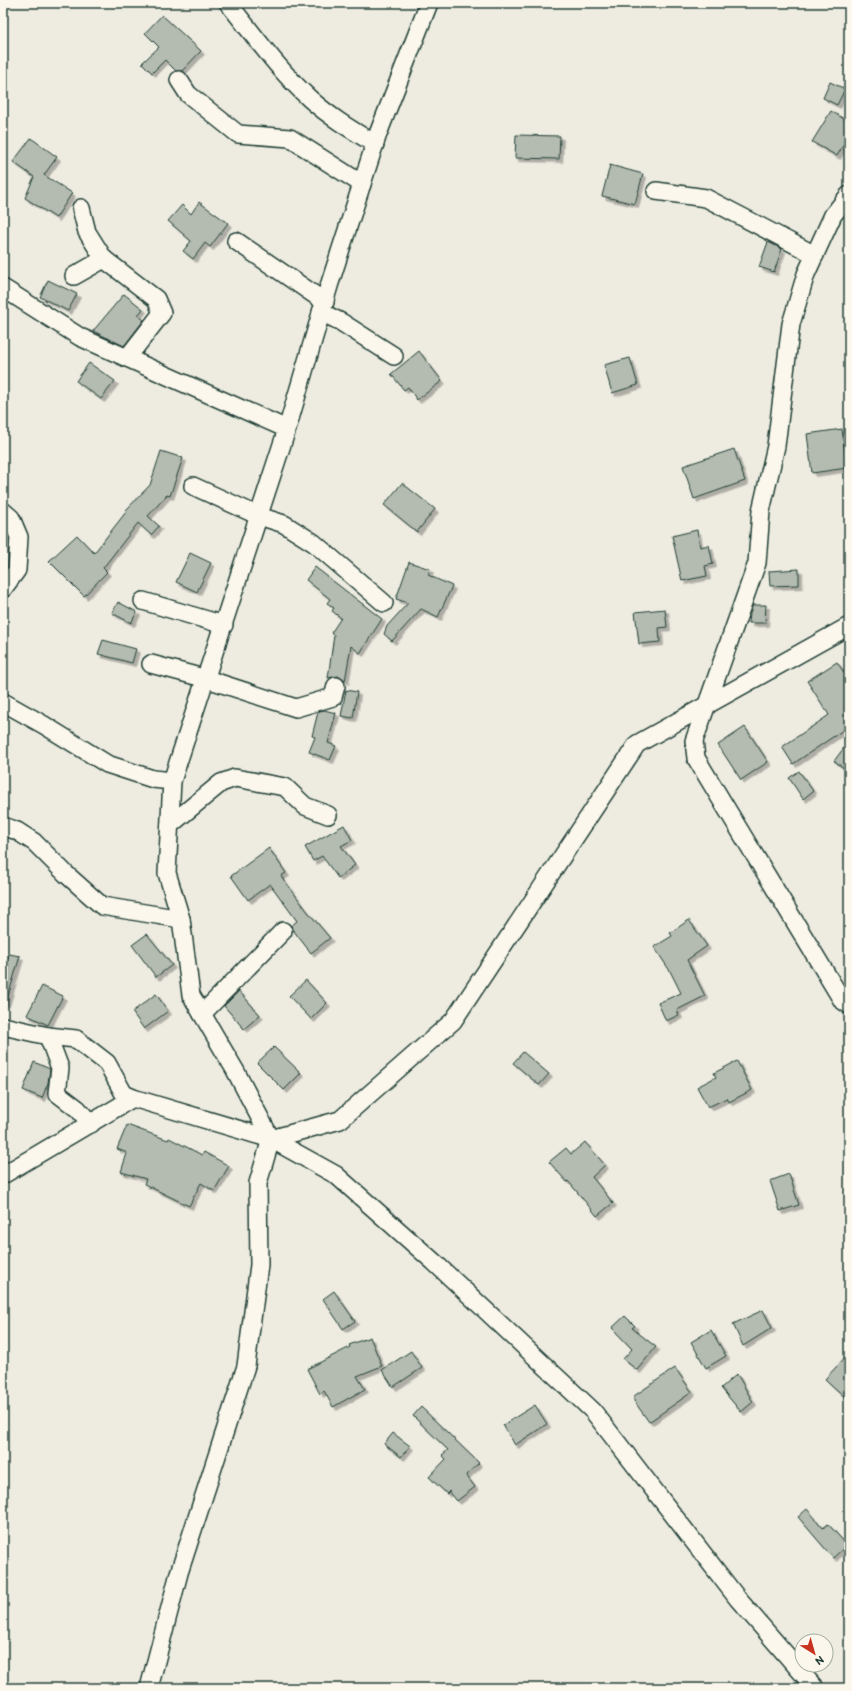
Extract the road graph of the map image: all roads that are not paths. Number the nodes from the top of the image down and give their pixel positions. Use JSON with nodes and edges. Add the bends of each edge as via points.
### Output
{"nodes":[{"id":1,"x":228,"y":3,"type":"edge"},
{"id":2,"x":429,"y":3,"type":"edge"},
{"id":3,"x":179,"y":80,"type":"dead end"},
{"id":4,"x":375,"y":144,"type":"junction"},
{"id":5,"x":362,"y":184,"type":"junction"},
{"id":6,"x":656,"y":191,"type":"dead end"},
{"id":7,"x":849,"y":195,"type":"edge"},
{"id":8,"x":81,"y":208,"type":"dead end"},
{"id":9,"x":236,"y":241,"type":"dead end"},
{"id":10,"x":815,"y":255,"type":"junction"},
{"id":11,"x":104,"y":259,"type":"junction"},
{"id":12,"x":74,"y":276,"type":"dead end"},
{"id":13,"x":3,"y":288,"type":"edge"},
{"id":14,"x":323,"y":307,"type":"junction"},
{"id":15,"x":394,"y":356,"type":"dead end"},
{"id":16,"x":127,"y":358,"type":"junction"},
{"id":17,"x":287,"y":429,"type":"junction"},
{"id":18,"x":193,"y":486,"type":"dead end"},
{"id":19,"x":3,"y":511,"type":"edge"},
{"id":20,"x":259,"y":516,"type":"junction"},
{"id":21,"x":3,"y":589,"type":"edge"},
{"id":22,"x":144,"y":601,"type":"dead end"},
{"id":23,"x":384,"y":603,"type":"dead end"},
{"id":24,"x":224,"y":625,"type":"junction"},
{"id":25,"x":849,"y":626,"type":"edge"},
{"id":26,"x":151,"y":664,"type":"dead end"},
{"id":27,"x":206,"y":679,"type":"junction"},
{"id":28,"x":336,"y":686,"type":"dead end"},
{"id":29,"x":3,"y":702,"type":"edge"},
{"id":30,"x":707,"y":705,"type":"junction"},
{"id":31,"x":172,"y":781,"type":"junction"},
{"id":32,"x":328,"y":815,"type":"dead end"},
{"id":33,"x":170,"y":825,"type":"junction"},
{"id":34,"x":3,"y":826,"type":"edge"},
{"id":35,"x":181,"y":920,"type":"junction"},
{"id":36,"x":283,"y":931,"type":"dead end"},
{"id":37,"x":849,"y":1005,"type":"edge"},
{"id":38,"x":202,"y":1014,"type":"junction"},
{"id":39,"x":3,"y":1026,"type":"edge"},
{"id":40,"x":48,"y":1036,"type":"junction"},
{"id":41,"x":133,"y":1098,"type":"junction"},
{"id":42,"x":91,"y":1124,"type":"junction"},
{"id":43,"x":271,"y":1139,"type":"junction"},
{"id":44,"x":3,"y":1175,"type":"edge"},
{"id":45,"x":149,"y":1688,"type":"edge"},
{"id":46,"x":815,"y":1688,"type":"edge"}],
"edges":[{"from":1,"to":4,"type":"street","via":[[279,66],[309,98],[340,123]]},
{"from":2,"to":4,"type":"street"},
{"from":3,"to":5,"type":"street","via":[[188,94],[238,134],[290,138]]},
{"from":4,"to":5,"type":"street"},
{"from":5,"to":14,"type":"street"},
{"from":6,"to":10,"type":"street","via":[[706,198]]},
{"from":7,"to":10,"type":"street","via":[[833,215]]},
{"from":8,"to":11,"type":"street","via":[[87,232]]},
{"from":9,"to":14,"type":"street"},
{"from":10,"to":30,"type":"street","via":[[806,274],[791,324],[776,446],[761,511],[757,563]]},
{"from":11,"to":12,"type":"street"},
{"from":11,"to":16,"type":"street","via":[[156,299],[162,313]]},
{"from":13,"to":16,"type":"street","via":[[80,337]]},
{"from":14,"to":15,"type":"street","via":[[341,322]]},
{"from":14,"to":17,"type":"street"},
{"from":16,"to":17,"type":"street"},
{"from":17,"to":20,"type":"street"},
{"from":18,"to":20,"type":"street"},
{"from":19,"to":21,"type":"street","via":[[11,518],[19,537],[17,570]]},
{"from":20,"to":23,"type":"street","via":[[284,524],[314,543]]},
{"from":20,"to":24,"type":"street"},
{"from":22,"to":24,"type":"street"},
{"from":24,"to":27,"type":"street"},
{"from":25,"to":30,"type":"street"},
{"from":26,"to":27,"type":"street"},
{"from":27,"to":28,"type":"street","via":[[296,708],[333,697]]},
{"from":27,"to":31,"type":"street"},
{"from":29,"to":31,"type":"street","via":[[44,724],[107,764],[153,779]]},
{"from":30,"to":37,"type":"street","via":[[694,741],[696,758],[842,1000]]},
{"from":30,"to":43,"type":"street","via":[[637,744],[453,1021],[340,1120]]},
{"from":31,"to":33,"type":"street"},
{"from":32,"to":33,"type":"street","via":[[305,806],[285,788],[235,778],[221,783]]},
{"from":33,"to":35,"type":"street","via":[[167,873]]},
{"from":34,"to":35,"type":"street","via":[[34,842],[102,906]]},
{"from":35,"to":38,"type":"street","via":[[191,995]]},
{"from":36,"to":38,"type":"street"},
{"from":38,"to":43,"type":"street"},
{"from":39,"to":40,"type":"street"},
{"from":40,"to":41,"type":"street","via":[[76,1040],[107,1063],[124,1094]]},
{"from":40,"to":42,"type":"street","via":[[60,1068],[57,1093],[78,1109]]},
{"from":41,"to":42,"type":"street"},
{"from":41,"to":43,"type":"street"},
{"from":42,"to":44,"type":"street"},
{"from":43,"to":45,"type":"street","via":[[258,1183],[259,1265],[246,1366],[179,1573]]},
{"from":43,"to":46,"type":"street","via":[[336,1174],[593,1411],[738,1599]]}]}
